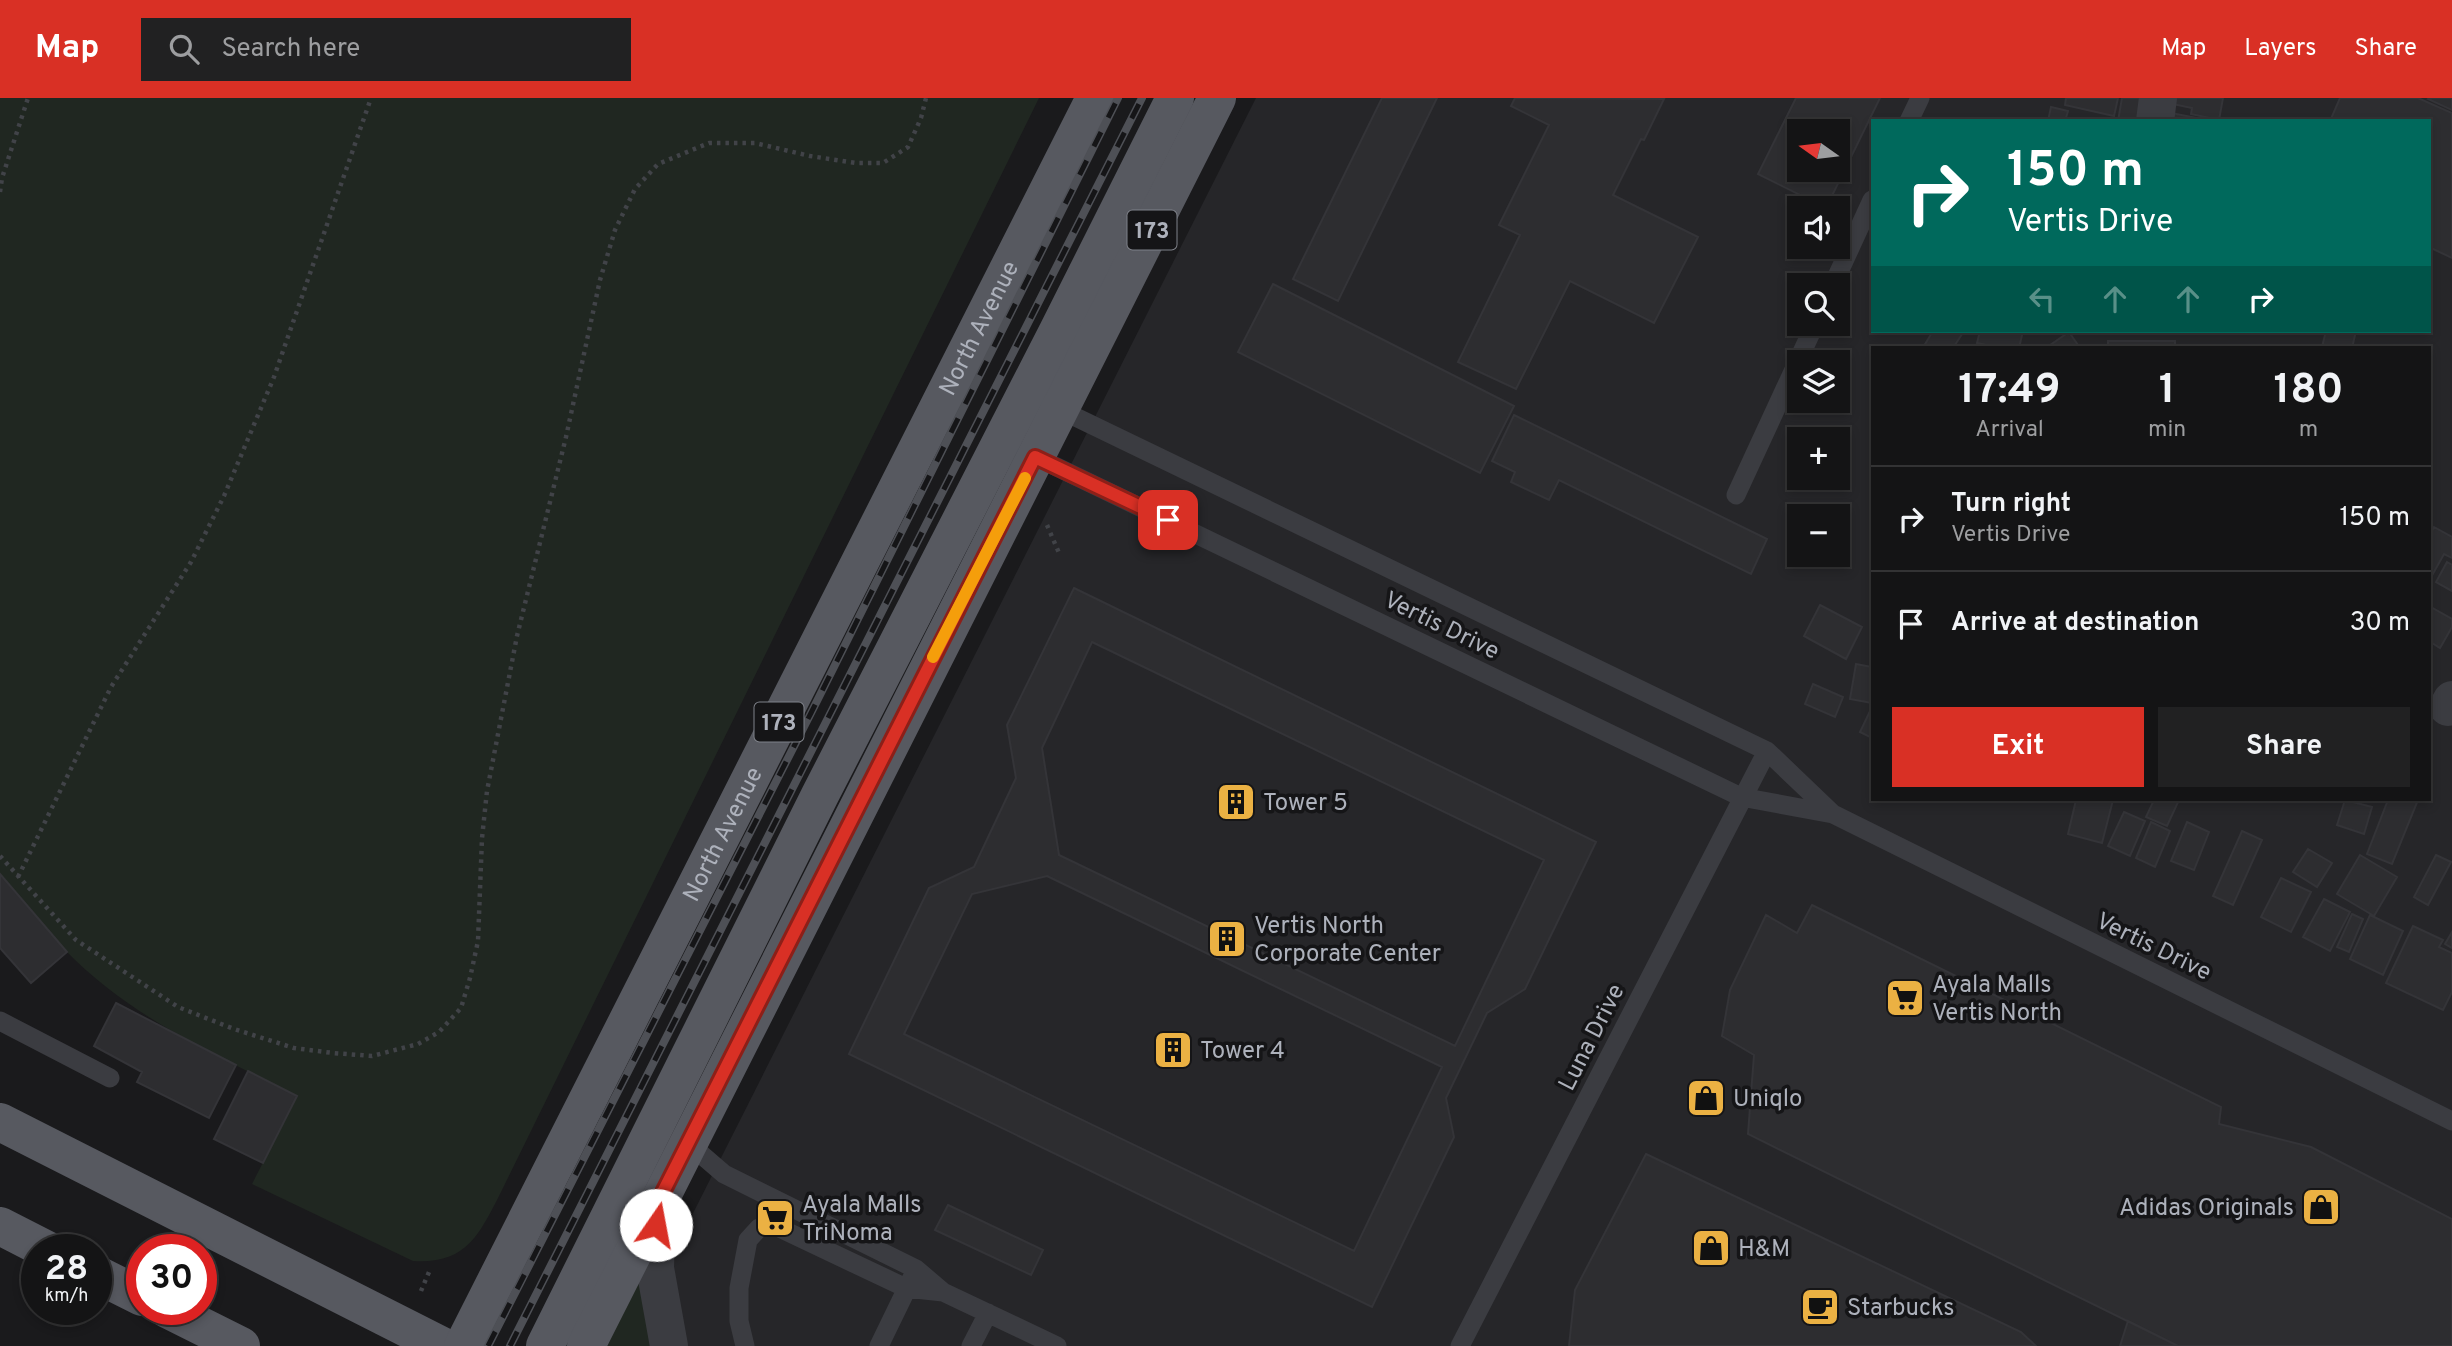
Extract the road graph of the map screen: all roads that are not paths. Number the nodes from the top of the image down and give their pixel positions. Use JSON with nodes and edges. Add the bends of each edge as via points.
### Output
{"nodes":[{"id":1,"x":1096,"y":98,"type":"edge"},
{"id":2,"x":1175,"y":98,"type":"edge"},
{"id":3,"x":1217,"y":98,"type":"edge"},
{"id":4,"x":1920,"y":98,"type":"edge"},
{"id":5,"x":2158,"y":98,"type":"edge"},
{"id":6,"x":1910,"y":119,"type":"edge"},
{"id":7,"x":2155,"y":119,"type":"edge"},
{"id":8,"x":1871,"y":202,"type":"edge"},
{"id":9,"x":1839,"y":273,"type":"edge"},
{"id":10,"x":1058,"y":331,"type":"junction"},
{"id":11,"x":1809,"y":336,"type":"edge"},
{"id":12,"x":1061,"y":410,"type":"junction"},
{"id":13,"x":1035,"y":457,"type":"junction"},
{"id":14,"x":984,"y":475,"type":"junction"},
{"id":15,"x":1736,"y":495,"type":"dead end"},
{"id":16,"x":1766,"y":751,"type":"junction"},
{"id":17,"x":820,"y":795,"type":"junction"},
{"id":18,"x":1741,"y":797,"type":"junction"},
{"id":19,"x":855,"y":811,"type":"junction"},
{"id":20,"x":1833,"y":814,"type":"junction"},
{"id":21,"x":756,"y":964,"type":"junction"},
{"id":22,"x":0,"y":1021,"type":"edge"},
{"id":23,"x":110,"y":1078,"type":"dead end"},
{"id":24,"x":2452,"y":1121,"type":"edge"},
{"id":25,"x":0,"y":1122,"type":"edge"},
{"id":26,"x":688,"y":1143,"type":"junction"},
{"id":27,"x":657,"y":1204,"type":"junction"},
{"id":28,"x":0,"y":1226,"type":"edge"},
{"id":29,"x":21,"y":1237,"type":"edge"},
{"id":30,"x":916,"y":1269,"type":"junction"},
{"id":31,"x":906,"y":1288,"type":"junction"},
{"id":32,"x":943,"y":1292,"type":"junction"},
{"id":33,"x":988,"y":1312,"type":"junction"},
{"id":34,"x":199,"y":1325,"type":"edge"},
{"id":35,"x":1054,"y":1345,"type":"edge"},
{"id":36,"x":241,"y":1346,"type":"edge"},
{"id":37,"x":442,"y":1346,"type":"edge"},
{"id":38,"x":463,"y":1346,"type":"edge"},
{"id":39,"x":545,"y":1346,"type":"edge"},
{"id":40,"x":586,"y":1346,"type":"edge"},
{"id":41,"x":669,"y":1346,"type":"edge"},
{"id":42,"x":746,"y":1346,"type":"edge"},
{"id":43,"x":879,"y":1346,"type":"edge"},
{"id":44,"x":971,"y":1346,"type":"edge"},
{"id":45,"x":1460,"y":1346,"type":"edge"}],
"edges":[{"from":1,"to":38,"type":"main road","name":"North Avenue","number":"173"},
{"from":2,"to":10,"type":"main road","number":"173"},
{"from":3,"to":12,"type":"main road","number":"173"},
{"from":4,"to":6,"type":"lane"},
{"from":5,"to":7,"type":"street"},
{"from":8,"to":9,"type":"lane"},
{"from":10,"to":12,"type":"main road"},
{"from":10,"to":14,"type":"main road","number":"173"},
{"from":11,"to":15,"type":"lane"},
{"from":12,"to":13,"type":"main road","number":"173"},
{"from":12,"to":16,"type":"lane","name":"Vertis Drive"},
{"from":13,"to":14,"type":"main road"},
{"from":13,"to":18,"type":"lane","name":"Vertis Drive"},
{"from":13,"to":19,"type":"main road","number":"173"},
{"from":14,"to":17,"type":"main road","number":"173"},
{"from":16,"to":18,"type":"lane","name":"Luna Drive"},
{"from":16,"to":20,"type":"lane","name":"Vertis Drive"},
{"from":17,"to":19,"type":"street"},
{"from":17,"to":21,"type":"main road","number":"173"},
{"from":18,"to":20,"type":"lane","name":"Vertis Drive"},
{"from":18,"to":45,"type":"lane","name":"Luna Drive"},
{"from":19,"to":21,"type":"main road","number":"173"},
{"from":20,"to":24,"type":"lane","name":"Vertis Drive"},
{"from":21,"to":26,"type":"main road","number":"173"},
{"from":21,"to":39,"type":"main road","number":"173"},
{"from":22,"to":23,"type":"lane"},
{"from":25,"to":37,"type":"main road"},
{"from":26,"to":27,"type":"main road","number":"173"},
{"from":26,"to":30,"type":"lane","via":[[724,1174]]},
{"from":27,"to":40,"type":"main road","number":"173"},
{"from":27,"to":41,"type":"street","via":[[655,1268]]},
{"from":28,"to":29,"type":"main road"},
{"from":30,"to":31,"type":"lane"},
{"from":30,"to":32,"type":"lane"},
{"from":31,"to":32,"type":"lane"},
{"from":31,"to":42,"type":"lane","via":[[771,1224],[759,1228],[748,1240],[739,1288],[739,1321]]},
{"from":31,"to":43,"type":"lane"},
{"from":32,"to":33,"type":"lane"},
{"from":33,"to":35,"type":"lane"},
{"from":33,"to":44,"type":"lane"},
{"from":34,"to":36,"type":"main road"}]}
